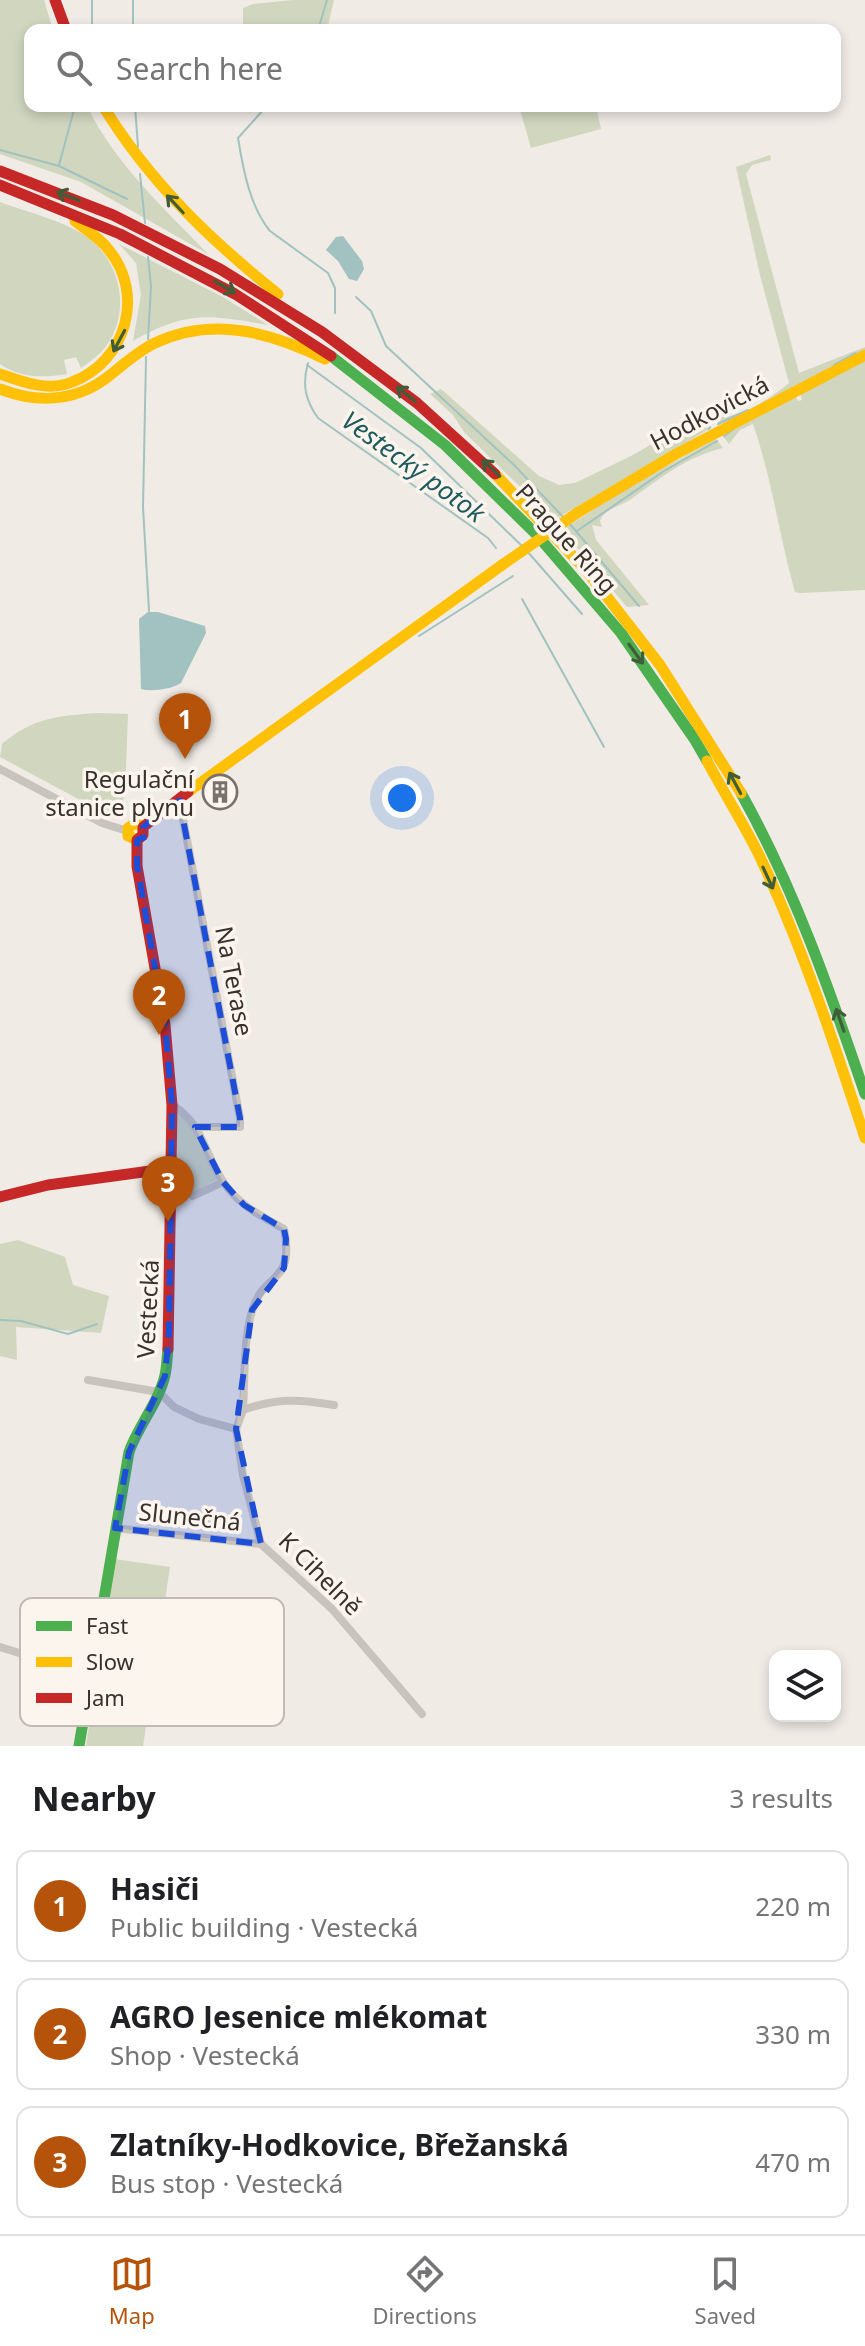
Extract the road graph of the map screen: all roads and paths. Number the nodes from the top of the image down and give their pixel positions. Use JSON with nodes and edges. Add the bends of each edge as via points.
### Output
{"nodes":[{"id":1,"x":55,"y":0,"type":"edge"},
{"id":2,"x":64,"y":24,"type":"edge"},
{"id":3,"x":107,"y":112,"type":"edge"},
{"id":4,"x":0,"y":171,"type":"edge"},
{"id":5,"x":0,"y":185,"type":"edge"},
{"id":6,"x":33,"y":196,"type":"junction"},
{"id":7,"x":323,"y":332,"type":"junction"},
{"id":8,"x":865,"y":355,"type":"edge"},
{"id":9,"x":0,"y":374,"type":"edge"},
{"id":10,"x":377,"y":388,"type":"junction"},
{"id":11,"x":0,"y":389,"type":"edge"},
{"id":12,"x":502,"y":565,"type":"joint"},
{"id":13,"x":0,"y":769,"type":"edge"},
{"id":14,"x":179,"y":798,"type":"junction"},
{"id":15,"x":143,"y":827,"type":"junction"},
{"id":16,"x":127,"y":831,"type":"junction"},
{"id":17,"x":137,"y":840,"type":"junction"},
{"id":18,"x":865,"y":1094,"type":"edge"},
{"id":19,"x":172,"y":1105,"type":"junction"},
{"id":20,"x":195,"y":1127,"type":"junction"},
{"id":21,"x":865,"y":1138,"type":"edge"},
{"id":22,"x":172,"y":1168,"type":"junction"},
{"id":23,"x":223,"y":1182,"type":"junction"},
{"id":24,"x":193,"y":1196,"type":"dead end"},
{"id":25,"x":0,"y":1197,"type":"edge"},
{"id":26,"x":88,"y":1380,"type":"dead end"},
{"id":27,"x":159,"y":1392,"type":"junction"},
{"id":28,"x":334,"y":1405,"type":"dead end"},
{"id":29,"x":243,"y":1410,"type":"junction"},
{"id":30,"x":236,"y":1429,"type":"junction"},
{"id":31,"x":115,"y":1528,"type":"junction"},
{"id":32,"x":261,"y":1544,"type":"junction"},
{"id":33,"x":104,"y":1598,"type":"edge"},
{"id":34,"x":0,"y":1647,"type":"edge"},
{"id":35,"x":20,"y":1653,"type":"edge"},
{"id":36,"x":422,"y":1714,"type":"dead end"},
{"id":37,"x":82,"y":1726,"type":"edge"},
{"id":38,"x":79,"y":1746,"type":"edge"}],
"edges":[{"from":1,"to":2,"type":"main road"},
{"from":7,"to":3,"type":"main road","one_way":true,"via":[[208,238],[144,168]]},
{"from":7,"to":4,"type":"main road","name":"Prague Ring","one_way":true,"via":[[155,234]]},
{"from":5,"to":6,"type":"main road","name":"Prague Ring"},
{"from":6,"to":9,"type":"main road","one_way":true,"via":[[112,250],[129,286],[129,316],[112,353],[83,378],[41,386]]},
{"from":6,"to":10,"type":"main road","name":"Prague Ring","one_way":true,"via":[[156,250],[285,323]]},
{"from":18,"to":7,"type":"main road","name":"Prague Ring","one_way":true,"via":[[781,872],[727,768],[669,676],[595,579],[502,479],[415,401]]},
{"from":8,"to":12,"type":"main road","name":"Hodkovická","bridge":true,"via":[[688,448],[577,513]]},
{"from":10,"to":11,"type":"main road","via":[[303,348],[226,327],[198,329],[151,345],[102,381],[71,396],[36,399]]},
{"from":10,"to":21,"type":"main road","name":"Prague Ring","one_way":true,"via":[[522,518],[589,592],[658,684],[715,775],[775,891]]},
{"from":12,"to":14,"type":"main road","name":"Vestecká"},
{"from":13,"to":16,"type":"street"},
{"from":14,"to":15,"type":"main road","name":"Vestecká"},
{"from":14,"to":20,"type":"street","name":"Na Terase","via":[[240,1118],[240,1127]]},
{"from":15,"to":16,"type":"main road","name":"Vestecká","via":[[134,824]]},
{"from":15,"to":17,"type":"main road","name":"Vestecká"},
{"from":16,"to":17,"type":"main road"},
{"from":17,"to":19,"type":"main road","name":"Vestecká"},
{"from":19,"to":20,"type":"street"},
{"from":19,"to":22,"type":"main road","name":"Vestecká"},
{"from":20,"to":23,"type":"street"},
{"from":22,"to":25,"type":"main road"},
{"from":22,"to":27,"type":"main road","name":"Vestecká","via":[[169,1347]]},
{"from":23,"to":24,"type":"street"},
{"from":23,"to":29,"type":"street","via":[[244,1205],[284,1229],[287,1254],[284,1268],[252,1310]]},
{"from":26,"to":27,"type":"street"},
{"from":27,"to":30,"type":"street","via":[[174,1407]]},
{"from":27,"to":31,"type":"main road","name":"Vestecká","via":[[129,1452]]},
{"from":28,"to":29,"type":"street","via":[[288,1399]]},
{"from":29,"to":30,"type":"street"},
{"from":30,"to":32,"type":"street","name":"K Cihelně"},
{"from":31,"to":32,"type":"street","name":"Slunečná"},
{"from":31,"to":33,"type":"main road","name":"Vestecká"},
{"from":32,"to":36,"type":"street","name":"K Cihelně","via":[[332,1609]]},
{"from":34,"to":35,"type":"street"},
{"from":37,"to":38,"type":"main road","name":"Vestecká"}]}
